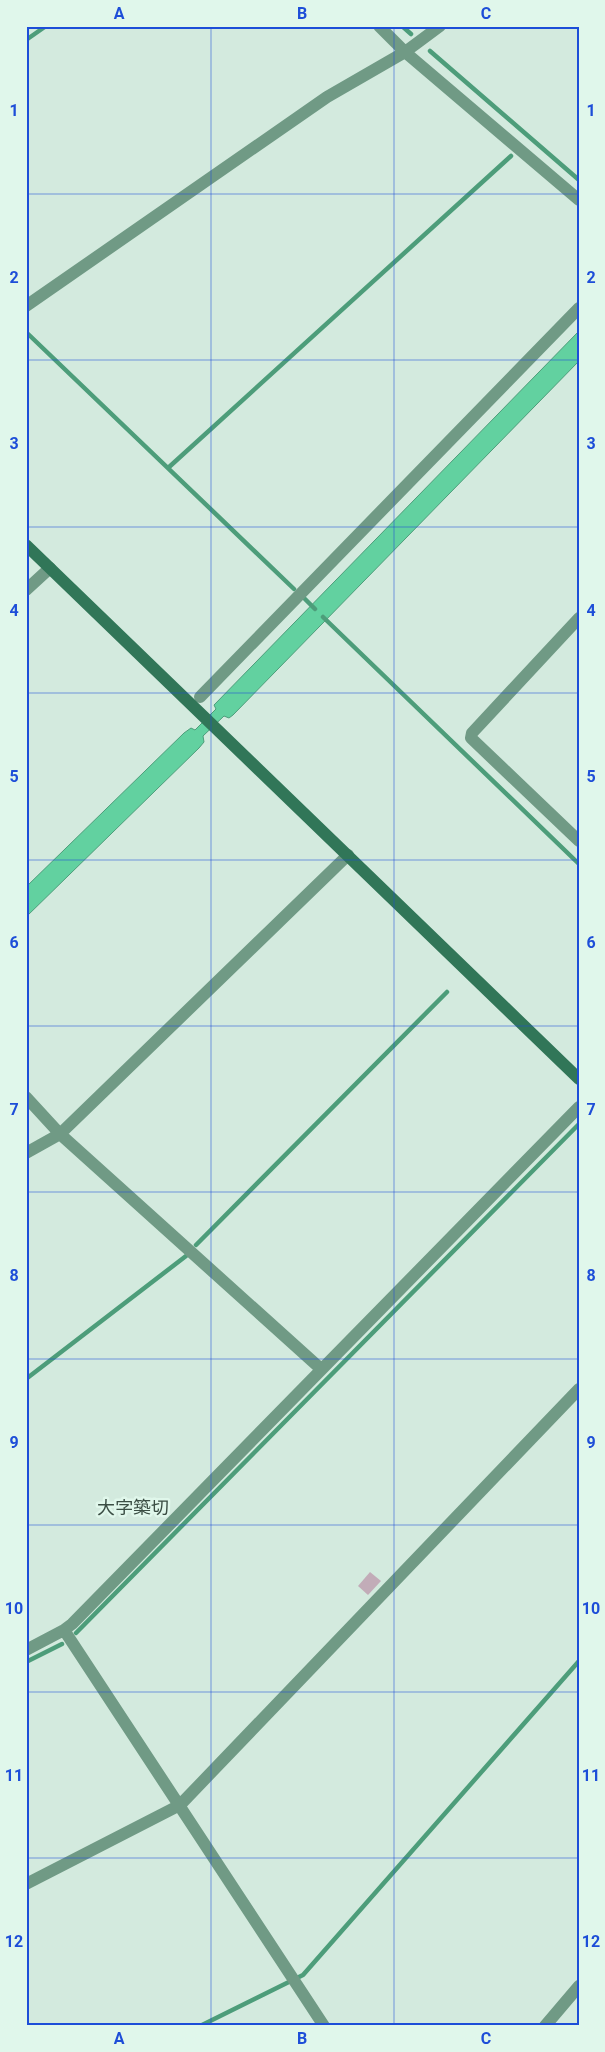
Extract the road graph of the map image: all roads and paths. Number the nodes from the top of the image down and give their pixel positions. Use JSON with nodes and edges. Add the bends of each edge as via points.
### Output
{"nodes":[{"id":1,"x":379,"y":26,"type":"edge"},
{"id":2,"x":440,"y":26,"type":"edge"},
{"id":3,"x":405,"y":52,"type":"junction"},
{"id":4,"x":579,"y":200,"type":"edge"},
{"id":5,"x":26,"y":306,"type":"edge"},
{"id":6,"x":579,"y":308,"type":"edge"},
{"id":7,"x":26,"y":545,"type":"edge"},
{"id":8,"x":50,"y":568,"type":"junction"},
{"id":9,"x":26,"y":590,"type":"edge"},
{"id":10,"x":579,"y":618,"type":"edge"},
{"id":11,"x":200,"y":697,"type":"dead end"},
{"id":12,"x":579,"y":841,"type":"edge"},
{"id":13,"x":348,"y":855,"type":"junction"},
{"id":14,"x":579,"y":1079,"type":"edge"},
{"id":15,"x":26,"y":1098,"type":"edge"},
{"id":16,"x":579,"y":1107,"type":"edge"},
{"id":17,"x":60,"y":1134,"type":"junction"},
{"id":18,"x":26,"y":1153,"type":"edge"},
{"id":19,"x":321,"y":1368,"type":"junction"},
{"id":20,"x":579,"y":1389,"type":"edge"},
{"id":21,"x":64,"y":1630,"type":"junction"},
{"id":22,"x":26,"y":1650,"type":"edge"},
{"id":23,"x":180,"y":1805,"type":"junction"},
{"id":24,"x":26,"y":1884,"type":"edge"},
{"id":25,"x":579,"y":1986,"type":"edge"},
{"id":26,"x":324,"y":2026,"type":"edge"},
{"id":27,"x":545,"y":2026,"type":"edge"}],
"edges":[{"from":1,"to":3,"type":"street"},
{"from":2,"to":3,"type":"street"},
{"from":3,"to":4,"type":"street"},
{"from":3,"to":5,"type":"street","via":[[327,98]]},
{"from":6,"to":11,"type":"street"},
{"from":7,"to":8,"type":"street"},
{"from":8,"to":9,"type":"street"},
{"from":8,"to":13,"type":"street"},
{"from":10,"to":12,"type":"street","via":[[472,733],[471,738]]},
{"from":13,"to":14,"type":"street"},
{"from":13,"to":17,"type":"street"},
{"from":15,"to":17,"type":"street"},
{"from":16,"to":19,"type":"street"},
{"from":17,"to":18,"type":"street"},
{"from":17,"to":19,"type":"street"},
{"from":19,"to":21,"type":"street"},
{"from":20,"to":23,"type":"street"},
{"from":21,"to":22,"type":"street"},
{"from":21,"to":23,"type":"street"},
{"from":23,"to":24,"type":"street"},
{"from":23,"to":26,"type":"street"},
{"from":25,"to":27,"type":"street"}]}
